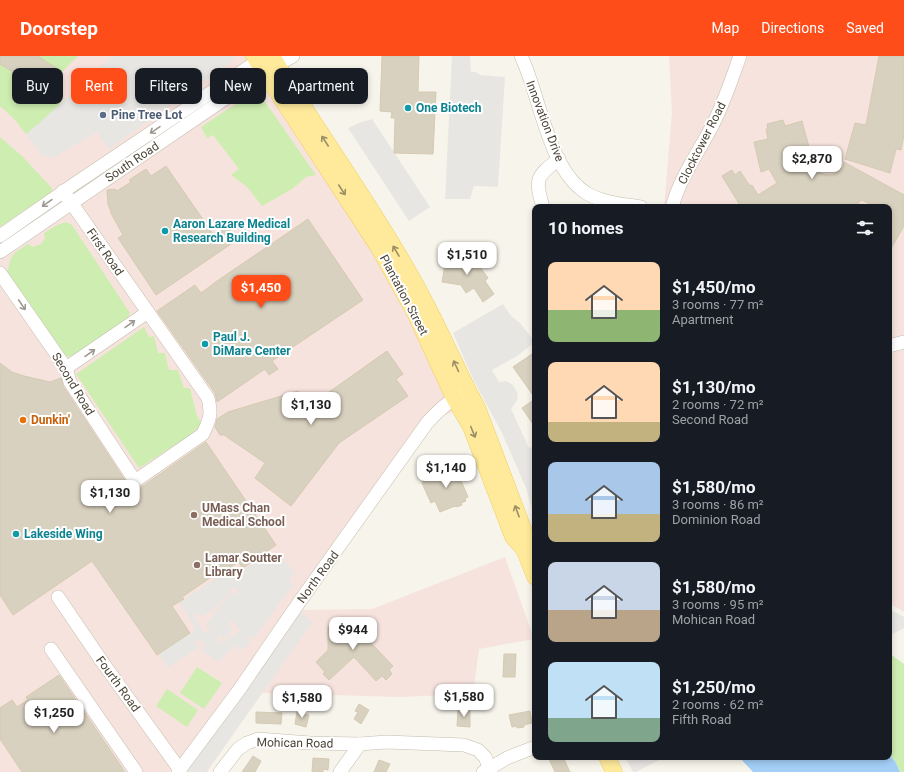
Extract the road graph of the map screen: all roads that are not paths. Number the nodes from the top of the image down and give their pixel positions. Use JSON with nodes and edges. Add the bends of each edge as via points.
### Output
{"nodes":[{"id":1,"x":293,"y":56,"type":"edge"},
{"id":2,"x":521,"y":56,"type":"edge"},
{"id":3,"x":740,"y":56,"type":"edge"},
{"id":4,"x":265,"y":61,"type":"edge"},
{"id":5,"x":559,"y":159,"type":"junction"},
{"id":6,"x":64,"y":191,"type":"junction"},
{"id":7,"x":72,"y":203,"type":"junction"},
{"id":8,"x":542,"y":204,"type":"edge"},
{"id":9,"x":626,"y":204,"type":"edge"},
{"id":10,"x":673,"y":204,"type":"edge"},
{"id":11,"x":0,"y":236,"type":"edge"},
{"id":12,"x":0,"y":252,"type":"edge"},
{"id":13,"x":0,"y":273,"type":"edge"},
{"id":14,"x":148,"y":312,"type":"junction"},
{"id":15,"x":904,"y":342,"type":"edge"},
{"id":16,"x":892,"y":345,"type":"edge"},
{"id":17,"x":66,"y":368,"type":"junction"},
{"id":18,"x":461,"y":395,"type":"junction"},
{"id":19,"x":118,"y":456,"type":"joint"},
{"id":20,"x":532,"y":569,"type":"edge"},
{"id":21,"x":58,"y":597,"type":"dead end"},
{"id":22,"x":51,"y":649,"type":"dead end"},
{"id":23,"x":360,"y":744,"type":"junction"},
{"id":24,"x":532,"y":748,"type":"edge"},
{"id":25,"x":608,"y":760,"type":"edge"},
{"id":26,"x":487,"y":770,"type":"edge"},
{"id":27,"x":179,"y":771,"type":"edge"},
{"id":28,"x":136,"y":772,"type":"edge"},
{"id":29,"x":220,"y":772,"type":"edge"},
{"id":30,"x":340,"y":772,"type":"edge"},
{"id":31,"x":614,"y":772,"type":"edge"}],
"edges":[{"from":1,"to":4,"type":"street"},
{"from":2,"to":5,"type":"street","name":"Innovation Drive"},
{"from":3,"to":10,"type":"street","name":"Clocktower Road","via":[[718,113],[682,179]]},
{"from":4,"to":6,"type":"street","name":"South Road","one_way":true},
{"from":4,"to":7,"type":"street","name":"South Road"},
{"from":4,"to":18,"type":"main road","name":"Plantation Street","via":[[382,253]]},
{"from":5,"to":8,"type":"street","via":[[547,168],[538,180]]},
{"from":5,"to":9,"type":"street","name":"Innovation Drive","via":[[574,182],[588,194]]},
{"from":6,"to":7,"type":"street","name":"First Road"},
{"from":6,"to":11,"type":"street","name":"South Road","one_way":true},
{"from":7,"to":12,"type":"street","name":"South Road"},
{"from":7,"to":14,"type":"street","name":"First Road"},
{"from":13,"to":17,"type":"street","name":"Second Road","one_way":true},
{"from":17,"to":14,"type":"street","one_way":true},
{"from":14,"to":19,"type":"street","name":"First Road","via":[[208,398],[211,412],[209,422],[203,434],[135,481]]},
{"from":15,"to":16,"type":"street"},
{"from":17,"to":19,"type":"street","name":"Second Road","via":[[70,382]]},
{"from":18,"to":20,"type":"main road","name":"Plantation Street","via":[[513,537],[524,549]]},
{"from":18,"to":27,"type":"street","name":"North Road","via":[[440,409],[424,428]]},
{"from":21,"to":27,"type":"street","name":"Fourth Road"},
{"from":22,"to":28,"type":"street"},
{"from":23,"to":26,"type":"street","name":"Mohican Road","via":[[386,742],[464,746],[478,750],[485,757]]},
{"from":23,"to":29,"type":"street","name":"Mohican Road","via":[[310,744],[258,739],[238,749]]},
{"from":23,"to":30,"type":"street"},
{"from":24,"to":26,"type":"street","via":[[507,758]]},
{"from":25,"to":31,"type":"main road"}]}
